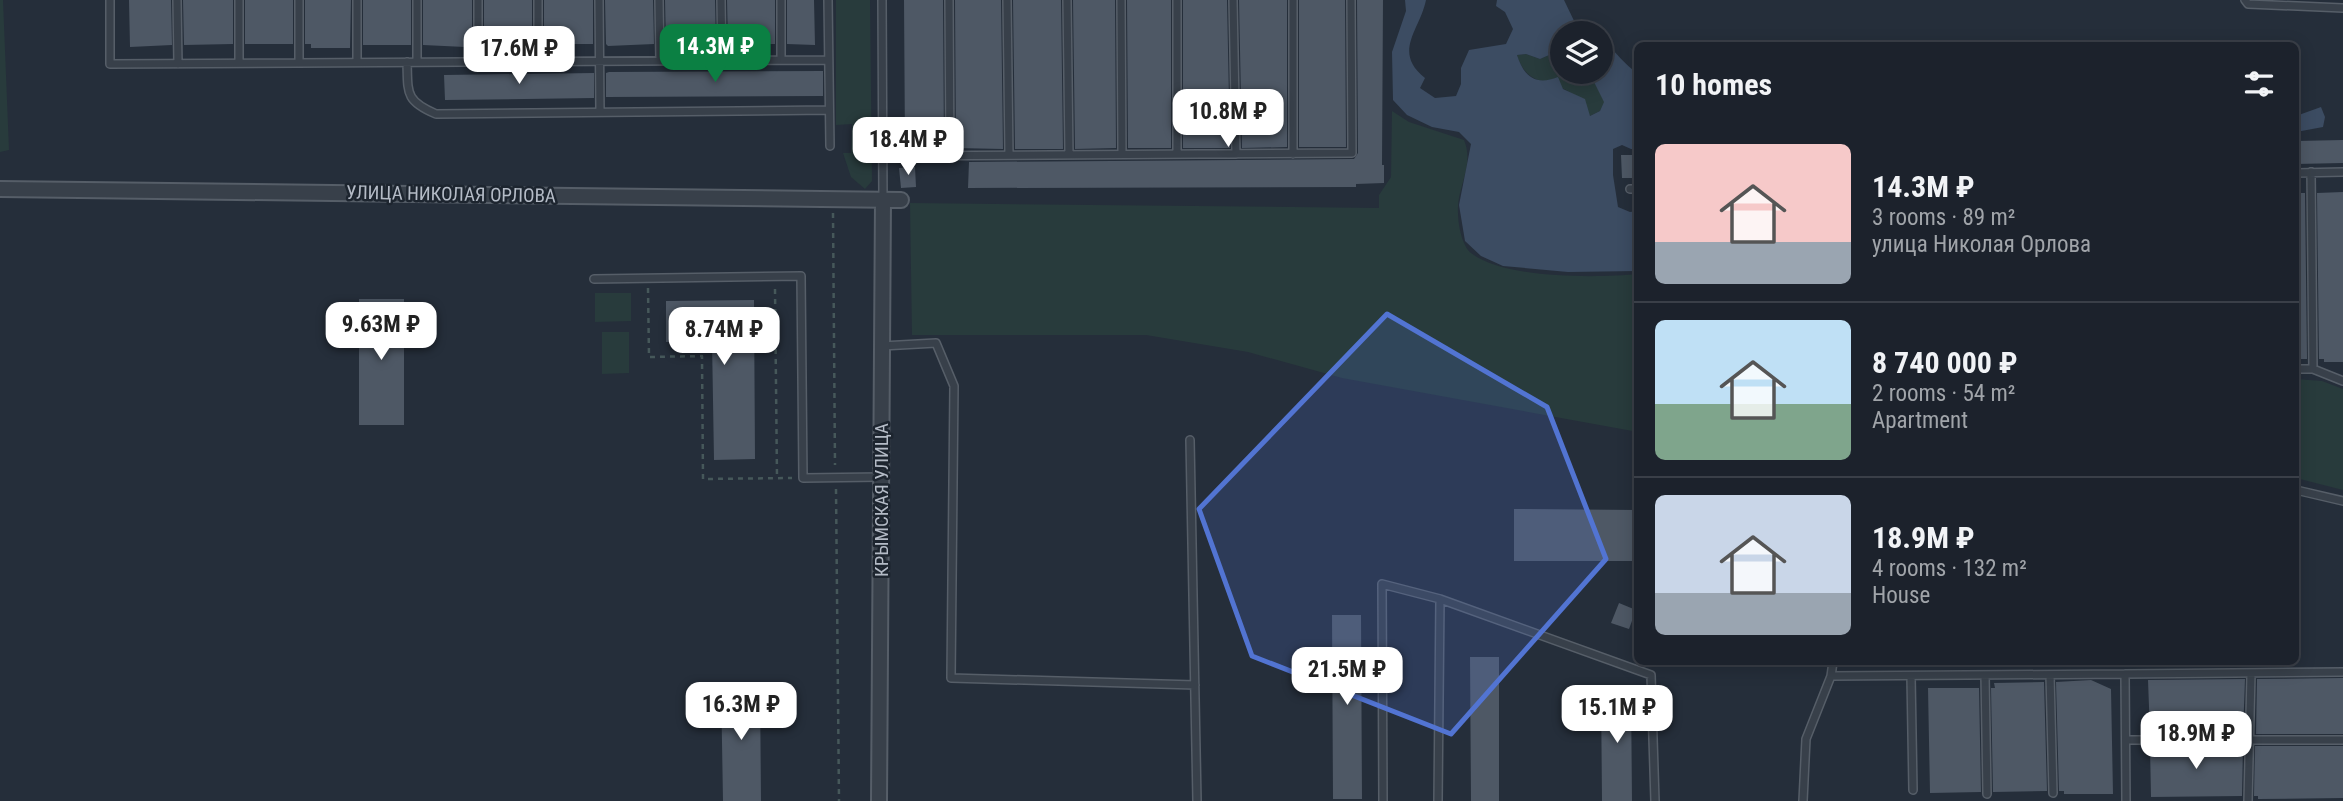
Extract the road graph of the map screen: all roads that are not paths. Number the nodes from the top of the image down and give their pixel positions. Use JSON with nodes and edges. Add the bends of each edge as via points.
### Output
{"nodes":[{"id":1,"x":110,"y":0,"type":"edge"},
{"id":2,"x":177,"y":0,"type":"edge"},
{"id":3,"x":239,"y":0,"type":"edge"},
{"id":4,"x":299,"y":0,"type":"edge"},
{"id":5,"x":357,"y":0,"type":"edge"},
{"id":6,"x":417,"y":0,"type":"edge"},
{"id":7,"x":478,"y":0,"type":"edge"},
{"id":8,"x":538,"y":0,"type":"edge"},
{"id":9,"x":599,"y":0,"type":"edge"},
{"id":10,"x":659,"y":0,"type":"edge"},
{"id":11,"x":722,"y":0,"type":"edge"},
{"id":12,"x":781,"y":0,"type":"edge"},
{"id":13,"x":828,"y":0,"type":"edge"},
{"id":14,"x":882,"y":0,"type":"edge"},
{"id":15,"x":949,"y":0,"type":"edge"},
{"id":16,"x":1007,"y":0,"type":"edge"},
{"id":17,"x":1067,"y":0,"type":"edge"},
{"id":18,"x":1121,"y":0,"type":"edge"},
{"id":19,"x":1177,"y":0,"type":"edge"},
{"id":20,"x":1233,"y":0,"type":"edge"},
{"id":21,"x":1293,"y":0,"type":"edge"},
{"id":22,"x":1351,"y":0,"type":"edge"},
{"id":23,"x":2245,"y":0,"type":"edge"},
{"id":24,"x":2343,"y":8,"type":"edge"},
{"id":25,"x":722,"y":60,"type":"junction"},
{"id":26,"x":781,"y":60,"type":"junction"},
{"id":27,"x":828,"y":60,"type":"junction"},
{"id":28,"x":538,"y":61,"type":"junction"},
{"id":29,"x":599,"y":61,"type":"junction"},
{"id":30,"x":660,"y":61,"type":"junction"},
{"id":31,"x":358,"y":62,"type":"junction"},
{"id":32,"x":407,"y":62,"type":"junction"},
{"id":33,"x":417,"y":62,"type":"junction"},
{"id":34,"x":478,"y":62,"type":"junction"},
{"id":35,"x":239,"y":63,"type":"junction"},
{"id":36,"x":299,"y":63,"type":"junction"},
{"id":37,"x":178,"y":64,"type":"junction"},
{"id":38,"x":829,"y":110,"type":"junction"},
{"id":39,"x":600,"y":112,"type":"junction"},
{"id":40,"x":830,"y":146,"type":"dead end"},
{"id":41,"x":1122,"y":154,"type":"junction"},
{"id":42,"x":1177,"y":154,"type":"junction"},
{"id":43,"x":1236,"y":154,"type":"junction"},
{"id":44,"x":1293,"y":154,"type":"junction"},
{"id":45,"x":1009,"y":155,"type":"junction"},
{"id":46,"x":1069,"y":155,"type":"junction"},
{"id":47,"x":882,"y":156,"type":"junction"},
{"id":48,"x":950,"y":156,"type":"junction"},
{"id":49,"x":2311,"y":172,"type":"junction"},
{"id":50,"x":2343,"y":172,"type":"edge"},
{"id":51,"x":2299,"y":173,"type":"edge"},
{"id":52,"x":0,"y":189,"type":"edge"},
{"id":53,"x":883,"y":200,"type":"junction"},
{"id":54,"x":901,"y":200,"type":"dead end"},
{"id":55,"x":594,"y":279,"type":"dead end"},
{"id":56,"x":882,"y":346,"type":"junction"},
{"id":57,"x":2299,"y":369,"type":"edge"},
{"id":58,"x":2313,"y":369,"type":"junction"},
{"id":59,"x":2343,"y":381,"type":"edge"},
{"id":60,"x":1190,"y":440,"type":"dead end"},
{"id":61,"x":881,"y":477,"type":"junction"},
{"id":62,"x":2299,"y":491,"type":"edge"},
{"id":63,"x":2343,"y":501,"type":"edge"},
{"id":64,"x":1440,"y":599,"type":"junction"},
{"id":65,"x":1833,"y":665,"type":"edge"},
{"id":66,"x":2343,"y":672,"type":"edge"},
{"id":67,"x":2126,"y":674,"type":"junction"},
{"id":68,"x":2251,"y":674,"type":"junction"},
{"id":69,"x":1985,"y":675,"type":"junction"},
{"id":70,"x":2050,"y":675,"type":"junction"},
{"id":71,"x":1832,"y":676,"type":"junction"},
{"id":72,"x":1911,"y":676,"type":"junction"},
{"id":73,"x":1195,"y":685,"type":"junction"},
{"id":74,"x":2127,"y":740,"type":"junction"},
{"id":75,"x":2249,"y":740,"type":"junction"},
{"id":76,"x":2343,"y":740,"type":"edge"},
{"id":77,"x":1913,"y":790,"type":"dead end"},
{"id":78,"x":2053,"y":793,"type":"dead end"},
{"id":79,"x":1987,"y":794,"type":"dead end"},
{"id":80,"x":879,"y":801,"type":"edge"},
{"id":81,"x":1197,"y":801,"type":"edge"},
{"id":82,"x":1383,"y":801,"type":"edge"},
{"id":83,"x":1438,"y":801,"type":"edge"},
{"id":84,"x":1655,"y":801,"type":"edge"},
{"id":85,"x":1803,"y":801,"type":"edge"},
{"id":86,"x":2126,"y":801,"type":"edge"},
{"id":87,"x":2248,"y":801,"type":"edge"}],
"edges":[{"from":1,"to":37,"type":"lane","via":[[110,64]]},
{"from":2,"to":37,"type":"lane"},
{"from":3,"to":35,"type":"lane"},
{"from":4,"to":36,"type":"lane"},
{"from":5,"to":31,"type":"lane"},
{"from":6,"to":33,"type":"lane"},
{"from":7,"to":34,"type":"lane"},
{"from":8,"to":28,"type":"lane"},
{"from":9,"to":29,"type":"lane"},
{"from":10,"to":30,"type":"lane"},
{"from":11,"to":25,"type":"lane"},
{"from":12,"to":26,"type":"lane"},
{"from":13,"to":27,"type":"lane"},
{"from":14,"to":47,"type":"lane"},
{"from":15,"to":48,"type":"lane"},
{"from":16,"to":45,"type":"lane"},
{"from":17,"to":46,"type":"lane"},
{"from":18,"to":41,"type":"lane"},
{"from":19,"to":42,"type":"lane"},
{"from":20,"to":43,"type":"lane"},
{"from":21,"to":44,"type":"lane"},
{"from":22,"to":44,"type":"lane","via":[[1352,153]]},
{"from":23,"to":24,"type":"lane","via":[[2248,4]]},
{"from":25,"to":26,"type":"lane"},
{"from":25,"to":30,"type":"lane"},
{"from":26,"to":27,"type":"lane"},
{"from":27,"to":38,"type":"lane"},
{"from":28,"to":29,"type":"lane"},
{"from":28,"to":34,"type":"lane"},
{"from":29,"to":30,"type":"lane"},
{"from":29,"to":39,"type":"lane"},
{"from":31,"to":32,"type":"lane"},
{"from":31,"to":36,"type":"lane"},
{"from":32,"to":33,"type":"lane"},
{"from":32,"to":39,"type":"lane","via":[[408,91],[418,106],[436,114]]},
{"from":33,"to":34,"type":"lane"},
{"from":35,"to":36,"type":"lane"},
{"from":35,"to":37,"type":"lane"},
{"from":38,"to":39,"type":"lane"},
{"from":38,"to":40,"type":"lane"},
{"from":41,"to":42,"type":"lane"},
{"from":41,"to":46,"type":"lane"},
{"from":42,"to":43,"type":"lane"},
{"from":43,"to":44,"type":"lane"},
{"from":45,"to":46,"type":"lane"},
{"from":45,"to":48,"type":"lane"},
{"from":47,"to":48,"type":"lane"},
{"from":47,"to":53,"type":"lane"},
{"from":49,"to":50,"type":"lane"},
{"from":49,"to":51,"type":"lane"},
{"from":49,"to":58,"type":"lane"},
{"from":52,"to":53,"type":"street","name":"УЛИЦА НИКОЛАЯ ОРЛОВА"},
{"from":53,"to":54,"type":"street","name":"УЛИЦА НИКОЛАЯ ОРЛОВА"},
{"from":53,"to":56,"type":"street","name":"КРЫМСКАЯ УЛИЦА"},
{"from":55,"to":61,"type":"lane","via":[[801,276],[803,478]]},
{"from":56,"to":61,"type":"street","name":"КРЫМСКАЯ УЛИЦА"},
{"from":56,"to":73,"type":"lane","via":[[936,343],[954,386],[951,678]]},
{"from":57,"to":58,"type":"lane"},
{"from":58,"to":59,"type":"lane"},
{"from":60,"to":73,"type":"lane"},
{"from":61,"to":80,"type":"street","name":"КРЫМСКАЯ УЛИЦА"},
{"from":62,"to":63,"type":"lane"},
{"from":64,"to":82,"type":"lane","via":[[1382,584]]},
{"from":64,"to":83,"type":"lane"},
{"from":64,"to":84,"type":"lane","via":[[1651,675]]},
{"from":65,"to":71,"type":"lane"},
{"from":66,"to":68,"type":"lane"},
{"from":67,"to":68,"type":"lane"},
{"from":67,"to":70,"type":"lane"},
{"from":67,"to":74,"type":"lane"},
{"from":68,"to":75,"type":"lane"},
{"from":69,"to":70,"type":"lane"},
{"from":69,"to":72,"type":"lane"},
{"from":69,"to":79,"type":"lane"},
{"from":70,"to":78,"type":"lane"},
{"from":71,"to":72,"type":"lane"},
{"from":71,"to":85,"type":"lane","via":[[1806,740]]},
{"from":72,"to":77,"type":"lane"},
{"from":73,"to":81,"type":"lane"},
{"from":74,"to":75,"type":"lane"},
{"from":74,"to":86,"type":"lane"},
{"from":75,"to":76,"type":"lane"},
{"from":75,"to":87,"type":"lane"}]}
